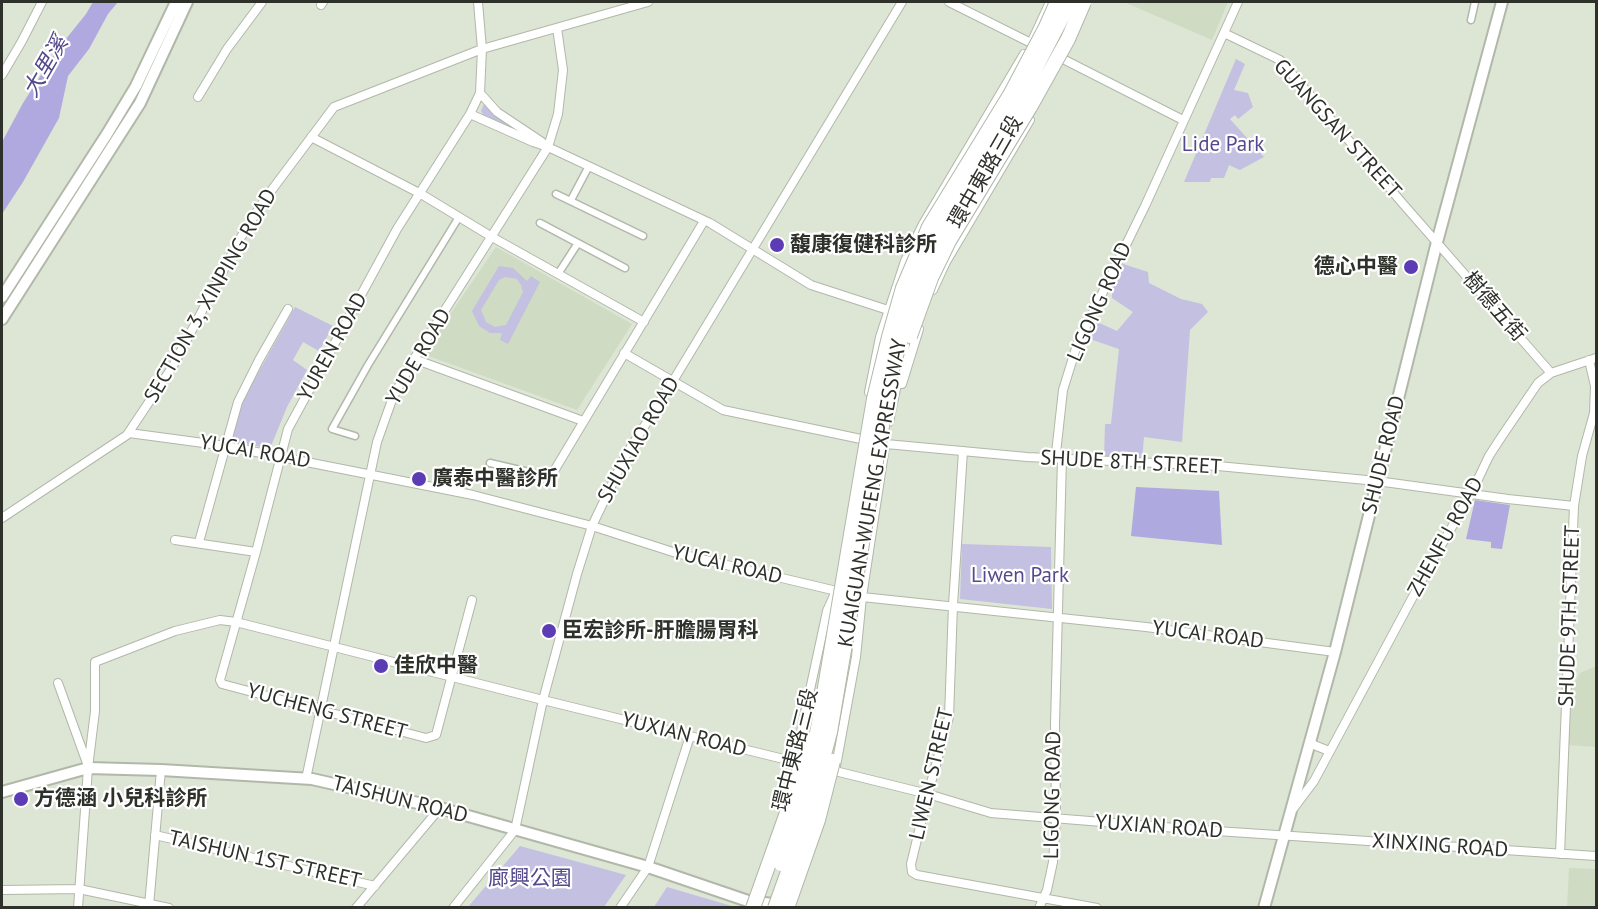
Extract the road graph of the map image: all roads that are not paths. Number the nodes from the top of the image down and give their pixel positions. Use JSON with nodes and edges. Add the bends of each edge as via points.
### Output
{"nodes":[{"id":1,"x":42,"y":2,"type":"edge"},
{"id":2,"x":176,"y":2,"type":"edge"},
{"id":3,"x":187,"y":2,"type":"edge"},
{"id":4,"x":262,"y":2,"type":"edge"},
{"id":5,"x":478,"y":2,"type":"edge"},
{"id":6,"x":648,"y":2,"type":"edge"},
{"id":7,"x":902,"y":2,"type":"edge"},
{"id":8,"x":949,"y":2,"type":"edge"},
{"id":9,"x":1050,"y":2,"type":"edge"},
{"id":10,"x":1056,"y":2,"type":"edge"},
{"id":11,"x":1070,"y":2,"type":"edge"},
{"id":12,"x":1079,"y":2,"type":"edge"},
{"id":13,"x":1084,"y":2,"type":"edge"},
{"id":14,"x":1090,"y":2,"type":"edge"},
{"id":15,"x":1238,"y":2,"type":"edge"},
{"id":16,"x":1475,"y":2,"type":"edge"},
{"id":17,"x":1502,"y":2,"type":"edge"},
{"id":18,"x":1471,"y":20,"type":"dead end"},
{"id":19,"x":556,"y":27,"type":"junction"},
{"id":20,"x":1224,"y":33,"type":"junction"},
{"id":21,"x":1031,"y":43,"type":"junction"},
{"id":22,"x":482,"y":49,"type":"junction"},
{"id":23,"x":1053,"y":54,"type":"junction"},
{"id":24,"x":1063,"y":58,"type":"junction"},
{"id":25,"x":2,"y":75,"type":"edge"},
{"id":26,"x":480,"y":93,"type":"junction"},
{"id":27,"x":198,"y":98,"type":"dead end"},
{"id":28,"x":470,"y":114,"type":"junction"},
{"id":29,"x":1183,"y":120,"type":"junction"},
{"id":30,"x":311,"y":137,"type":"junction"},
{"id":31,"x":548,"y":147,"type":"junction"},
{"id":32,"x":589,"y":166,"type":"junction"},
{"id":33,"x":421,"y":194,"type":"junction"},
{"id":34,"x":556,"y":194,"type":"dead end"},
{"id":35,"x":571,"y":200,"type":"junction"},
{"id":36,"x":459,"y":217,"type":"junction"},
{"id":37,"x":704,"y":220,"type":"junction"},
{"id":38,"x":540,"y":222,"type":"dead end"},
{"id":39,"x":642,"y":236,"type":"dead end"},
{"id":40,"x":492,"y":237,"type":"junction"},
{"id":41,"x":1437,"y":242,"type":"junction"},
{"id":42,"x":578,"y":243,"type":"junction"},
{"id":43,"x":752,"y":248,"type":"junction"},
{"id":44,"x":625,"y":268,"type":"dead end"},
{"id":45,"x":558,"y":274,"type":"junction"},
{"id":46,"x":2,"y":297,"type":"edge"},
{"id":47,"x":288,"y":309,"type":"dead end"},
{"id":48,"x":888,"y":310,"type":"junction"},
{"id":49,"x":2,"y":319,"type":"edge"},
{"id":50,"x":644,"y":322,"type":"junction"},
{"id":51,"x":624,"y":353,"type":"junction"},
{"id":52,"x":414,"y":359,"type":"junction"},
{"id":53,"x":1593,"y":359,"type":"edge"},
{"id":54,"x":891,"y":373,"type":"junction"},
{"id":55,"x":1551,"y":373,"type":"junction"},
{"id":56,"x":672,"y":381,"type":"junction"},
{"id":57,"x":583,"y":421,"type":"junction"},
{"id":58,"x":889,"y":422,"type":"junction"},
{"id":59,"x":129,"y":433,"type":"junction"},
{"id":60,"x":355,"y":436,"type":"dead end"},
{"id":61,"x":861,"y":439,"type":"junction"},
{"id":62,"x":886,"y":444,"type":"junction"},
{"id":63,"x":226,"y":446,"type":"junction"},
{"id":64,"x":963,"y":451,"type":"junction"},
{"id":65,"x":281,"y":456,"type":"junction"},
{"id":66,"x":1062,"y":458,"type":"junction"},
{"id":67,"x":490,"y":463,"type":"dead end"},
{"id":68,"x":371,"y":473,"type":"junction"},
{"id":69,"x":552,"y":474,"type":"joint"},
{"id":70,"x":1377,"y":481,"type":"junction"},
{"id":71,"x":1471,"y":494,"type":"junction"},
{"id":72,"x":1574,"y":506,"type":"junction"},
{"id":73,"x":2,"y":518,"type":"edge"},
{"id":74,"x":592,"y":526,"type":"junction"},
{"id":75,"x":174,"y":540,"type":"dead end"},
{"id":76,"x":199,"y":542,"type":"junction"},
{"id":77,"x":256,"y":552,"type":"junction"},
{"id":78,"x":836,"y":591,"type":"junction"},
{"id":79,"x":862,"y":597,"type":"junction"},
{"id":80,"x":472,"y":600,"type":"dead end"},
{"id":81,"x":953,"y":605,"type":"junction"},
{"id":82,"x":1059,"y":617,"type":"junction"},
{"id":83,"x":236,"y":622,"type":"junction"},
{"id":84,"x":333,"y":647,"type":"junction"},
{"id":85,"x":1335,"y":652,"type":"junction"},
{"id":86,"x":836,"y":656,"type":"junction"},
{"id":87,"x":450,"y":677,"type":"junction"},
{"id":88,"x":58,"y":683,"type":"dead end"},
{"id":89,"x":543,"y":700,"type":"junction"},
{"id":90,"x":320,"y":710,"type":"junction"},
{"id":91,"x":690,"y":736,"type":"junction"},
{"id":92,"x":1309,"y":743,"type":"junction"},
{"id":93,"x":1329,"y":751,"type":"junction"},
{"id":94,"x":794,"y":762,"type":"junction"},
{"id":95,"x":807,"y":764,"type":"junction"},
{"id":96,"x":88,"y":768,"type":"junction"},
{"id":97,"x":827,"y":769,"type":"junction"},
{"id":98,"x":161,"y":770,"type":"junction"},
{"id":99,"x":836,"y":771,"type":"junction"},
{"id":100,"x":306,"y":779,"type":"junction"},
{"id":101,"x":2,"y":792,"type":"edge"},
{"id":102,"x":928,"y":794,"type":"junction"},
{"id":103,"x":440,"y":808,"type":"junction"},
{"id":104,"x":1289,"y":814,"type":"junction"},
{"id":105,"x":1056,"y":819,"type":"junction"},
{"id":106,"x":515,"y":830,"type":"junction"},
{"id":107,"x":155,"y":834,"type":"junction"},
{"id":108,"x":1283,"y":834,"type":"junction"},
{"id":109,"x":1560,"y":854,"type":"junction"},
{"id":110,"x":1596,"y":856,"type":"edge"},
{"id":111,"x":648,"y":867,"type":"junction"},
{"id":112,"x":375,"y":886,"type":"junction"},
{"id":113,"x":79,"y":889,"type":"junction"},
{"id":114,"x":2,"y":890,"type":"edge"},
{"id":115,"x":1044,"y":898,"type":"junction"},
{"id":116,"x":149,"y":905,"type":"edge"},
{"id":117,"x":755,"y":906,"type":"edge"},
{"id":118,"x":785,"y":907,"type":"edge"},
{"id":119,"x":78,"y":908,"type":"edge"},
{"id":120,"x":168,"y":908,"type":"edge"},
{"id":121,"x":356,"y":908,"type":"edge"},
{"id":122,"x":453,"y":908,"type":"edge"},
{"id":123,"x":620,"y":908,"type":"edge"},
{"id":124,"x":1039,"y":908,"type":"edge"},
{"id":125,"x":1097,"y":908,"type":"edge"},
{"id":126,"x":1264,"y":908,"type":"edge"}],
"edges":[{"from":1,"to":25,"type":"street"},
{"from":2,"to":46,"type":"street","via":[[130,95]]},
{"from":3,"to":49,"type":"street","via":[[140,103]]},
{"from":4,"to":27,"type":"street","via":[[227,49]]},
{"from":5,"to":22,"type":"street"},
{"from":6,"to":19,"type":"street","name":"SECTION 3, XINPING ROAD"},
{"from":7,"to":43,"type":"street","name":"SHUXIAO ROAD"},
{"from":8,"to":21,"type":"street"},
{"from":9,"to":21,"type":"street"},
{"from":10,"to":86,"type":"highway","name":"KUAIGUAN-WUFENG EXPRESSWAY","bridge":true,"via":[[1010,95],[929,227],[903,288],[874,399]]},
{"from":11,"to":54,"type":"highway","name":"KUAIGUAN-WUFENG EXPRESSWAY","bridge":true,"via":[[1019,100],[940,233],[922,272]]},
{"from":12,"to":23,"type":"street","name":"環中東路三段"},
{"from":13,"to":54,"type":"highway","bridge":true,"via":[[1030,107],[949,241]]},
{"from":14,"to":24,"type":"street"},
{"from":15,"to":20,"type":"street","name":"LIGONG ROAD"},
{"from":16,"to":18,"type":"street"},
{"from":17,"to":41,"type":"street","name":"SHUDE ROAD"},
{"from":19,"to":22,"type":"street","name":"SECTION 3, XINPING ROAD"},
{"from":19,"to":31,"type":"street","name":"YUDE ROAD","via":[[563,70],[558,114]]},
{"from":20,"to":29,"type":"street","name":"LIGONG ROAD"},
{"from":20,"to":41,"type":"street","name":"GUANGSAN STREET","via":[[1281,60]]},
{"from":21,"to":23,"type":"street"},
{"from":21,"to":48,"type":"street","via":[[923,224]]},
{"from":22,"to":26,"type":"street"},
{"from":22,"to":30,"type":"street","name":"SECTION 3, XINPING ROAD","via":[[334,107]]},
{"from":23,"to":24,"type":"street"},
{"from":23,"to":58,"type":"street","name":"環中東路三段","via":[[929,273],[906,342]]},
{"from":24,"to":29,"type":"street"},
{"from":24,"to":58,"type":"street","via":[[946,262]]},
{"from":26,"to":28,"type":"street","name":"YUREN ROAD"},
{"from":26,"to":31,"type":"street","via":[[497,112]]},
{"from":28,"to":31,"type":"street"},
{"from":28,"to":33,"type":"street","name":"YUREN ROAD"},
{"from":29,"to":66,"type":"street","name":"LIGONG ROAD","via":[[1077,345],[1063,390],[1056,453]]},
{"from":30,"to":33,"type":"street"},
{"from":30,"to":59,"type":"street","name":"SECTION 3, XINPING ROAD","via":[[241,237],[173,366]]},
{"from":31,"to":32,"type":"street"},
{"from":31,"to":40,"type":"street","name":"YUDE ROAD"},
{"from":32,"to":35,"type":"street"},
{"from":32,"to":37,"type":"street"},
{"from":33,"to":36,"type":"street"},
{"from":33,"to":65,"type":"street","name":"YUREN ROAD","via":[[308,390],[288,429]]},
{"from":34,"to":35,"type":"street"},
{"from":35,"to":39,"type":"street"},
{"from":36,"to":40,"type":"street"},
{"from":36,"to":60,"type":"street","via":[[332,429]]},
{"from":37,"to":43,"type":"street"},
{"from":37,"to":50,"type":"street"},
{"from":38,"to":42,"type":"street"},
{"from":40,"to":45,"type":"street"},
{"from":40,"to":52,"type":"street","name":"YUDE ROAD"},
{"from":41,"to":55,"type":"street","name":"樹德五街"},
{"from":41,"to":70,"type":"street","name":"SHUDE ROAD"},
{"from":42,"to":44,"type":"street"},
{"from":42,"to":45,"type":"street"},
{"from":43,"to":48,"type":"street","via":[[812,285]]},
{"from":43,"to":56,"type":"street","name":"SHUXIAO ROAD"},
{"from":45,"to":50,"type":"street"},
{"from":47,"to":63,"type":"street","via":[[238,402]]},
{"from":48,"to":61,"type":"street"},
{"from":50,"to":51,"type":"street"},
{"from":51,"to":56,"type":"street"},
{"from":51,"to":57,"type":"street"},
{"from":52,"to":57,"type":"street"},
{"from":52,"to":68,"type":"street","name":"YUDE ROAD","via":[[393,397]]},
{"from":53,"to":55,"type":"street","name":"ZHENFU ROAD"},
{"from":53,"to":72,"type":"street","via":[[1594,413]]},
{"from":54,"to":86,"type":"highway","name":"KUAIGUAN-WUFENG EXPRESSWAY","bridge":true},
{"from":55,"to":71,"type":"street","name":"ZHENFU ROAD","via":[[1538,383],[1502,436]]},
{"from":56,"to":61,"type":"street","via":[[723,410]]},
{"from":56,"to":74,"type":"street","name":"SHUXIAO ROAD","via":[[626,455]]},
{"from":57,"to":69,"type":"street"},
{"from":58,"to":62,"type":"street","name":"環中東路三段"},
{"from":59,"to":63,"type":"street","name":"YUCAI ROAD"},
{"from":59,"to":73,"type":"street","name":"SECTION 3, XINPING ROAD"},
{"from":61,"to":78,"type":"street"},
{"from":62,"to":64,"type":"street","name":"SHUDE 8TH STREET"},
{"from":62,"to":79,"type":"street","name":"環中東路三段"},
{"from":63,"to":65,"type":"street","name":"YUCAI ROAD"},
{"from":63,"to":76,"type":"street"},
{"from":64,"to":66,"type":"street","name":"SHUDE 8TH STREET"},
{"from":64,"to":81,"type":"street","name":"LIWEN STREET"},
{"from":65,"to":68,"type":"street","name":"YUCAI ROAD"},
{"from":65,"to":77,"type":"street","name":"YUREN ROAD"},
{"from":66,"to":70,"type":"street","name":"SHUDE 8TH STREET","via":[[1218,466]]},
{"from":66,"to":82,"type":"street","name":"LIGONG ROAD"},
{"from":67,"to":69,"type":"street"},
{"from":68,"to":74,"type":"street","name":"YUCAI ROAD"},
{"from":68,"to":84,"type":"street","name":"YUDE ROAD"},
{"from":70,"to":71,"type":"street","name":"SHUDE 9TH STREET"},
{"from":70,"to":85,"type":"street","name":"SHUDE ROAD"},
{"from":71,"to":72,"type":"street","name":"SHUDE 9TH STREET"},
{"from":71,"to":93,"type":"street","name":"ZHENFU ROAD"},
{"from":72,"to":109,"type":"street","name":"SHUDE 9TH STREET"},
{"from":74,"to":78,"type":"street","name":"YUCAI ROAD","via":[[676,553]]},
{"from":74,"to":89,"type":"street","name":"SHUXIAO ROAD"},
{"from":75,"to":76,"type":"street"},
{"from":76,"to":77,"type":"street"},
{"from":77,"to":83,"type":"street","name":"YUREN ROAD"},
{"from":78,"to":79,"type":"street","name":"YUCAI ROAD"},
{"from":78,"to":94,"type":"street","name":"環中東路三段","via":[[827,611]]},
{"from":78,"to":95,"type":"street"},
{"from":79,"to":81,"type":"street","name":"YUCAI ROAD"},
{"from":79,"to":97,"type":"street","name":"環中東路三段"},
{"from":79,"to":99,"type":"street","name":"環中東路三段"},
{"from":80,"to":87,"type":"street"},
{"from":81,"to":82,"type":"street","name":"YUCAI ROAD"},
{"from":81,"to":102,"type":"street","name":"LIWEN STREET","via":[[949,717]]},
{"from":82,"to":85,"type":"street","name":"YUCAI ROAD"},
{"from":82,"to":105,"type":"street","name":"LIGONG ROAD"},
{"from":83,"to":84,"type":"street","name":"YUXIAN ROAD"},
{"from":83,"to":90,"type":"street","name":"YUCHENG STREET","via":[[222,684]]},
{"from":83,"to":96,"type":"street","name":"YUXIAN ROAD","via":[[220,620],[175,631],[95,662],[95,711]]},
{"from":84,"to":87,"type":"street","name":"YUXIAN ROAD"},
{"from":84,"to":90,"type":"street","name":"YUDE ROAD"},
{"from":85,"to":92,"type":"street","name":"SHUDE ROAD"},
{"from":86,"to":117,"type":"highway","bridge":true},
{"from":86,"to":118,"type":"highway","bridge":true,"via":[[843,711],[834,757],[818,820]]},
{"from":87,"to":89,"type":"street","name":"YUXIAN ROAD"},
{"from":87,"to":90,"type":"street","name":"YUCHENG STREET","via":[[436,735],[426,738]]},
{"from":88,"to":96,"type":"street"},
{"from":89,"to":91,"type":"street","name":"YUXIAN ROAD"},
{"from":89,"to":106,"type":"street","name":"SHUXIAO ROAD"},
{"from":90,"to":100,"type":"street","name":"YUDE ROAD"},
{"from":91,"to":94,"type":"street","name":"YUXIAN ROAD"},
{"from":91,"to":111,"type":"street"},
{"from":92,"to":93,"type":"street"},
{"from":92,"to":104,"type":"street","name":"SHUDE ROAD"},
{"from":93,"to":104,"type":"street","name":"ZHENFU ROAD","via":[[1313,783]]},
{"from":94,"to":95,"type":"street","name":"YUXIAN ROAD"},
{"from":94,"to":117,"type":"street","name":"環中東路三段"},
{"from":95,"to":97,"type":"street","name":"YUXIAN ROAD"},
{"from":95,"to":117,"type":"street","via":[[795,809]]},
{"from":96,"to":98,"type":"street","name":"TAISHUN ROAD"},
{"from":96,"to":101,"type":"street","name":"TAISHUN ROAD"},
{"from":96,"to":113,"type":"street"},
{"from":97,"to":99,"type":"street","name":"YUXIAN ROAD"},
{"from":97,"to":118,"type":"street","name":"環中東路三段"},
{"from":98,"to":100,"type":"street","name":"TAISHUN ROAD"},
{"from":98,"to":107,"type":"street"},
{"from":99,"to":102,"type":"street","name":"YUXIAN ROAD"},
{"from":99,"to":118,"type":"street","name":"環中東路三段"},
{"from":100,"to":103,"type":"street","name":"TAISHUN ROAD"},
{"from":102,"to":105,"type":"street","name":"YUXIAN ROAD","via":[[992,813]]},
{"from":102,"to":115,"type":"street","name":"LIWEN STREET","via":[[912,872]]},
{"from":103,"to":106,"type":"street","name":"TAISHUN ROAD"},
{"from":103,"to":112,"type":"street"},
{"from":104,"to":108,"type":"street","name":"SHUDE ROAD"},
{"from":105,"to":108,"type":"street","name":"YUXIAN ROAD"},
{"from":105,"to":115,"type":"street","name":"LIGONG ROAD","via":[[1053,862]]},
{"from":106,"to":111,"type":"street","name":"TAISHUN ROAD"},
{"from":106,"to":122,"type":"street","name":"SHUXIAO ROAD"},
{"from":107,"to":112,"type":"street","name":"TAISHUN 1ST STREET"},
{"from":107,"to":116,"type":"street"},
{"from":108,"to":109,"type":"street","name":"XINXING ROAD"},
{"from":108,"to":126,"type":"street","name":"SHUDE ROAD"},
{"from":109,"to":110,"type":"street","name":"XINXING ROAD"},
{"from":111,"to":117,"type":"street","name":"TAISHUN ROAD"},
{"from":111,"to":123,"type":"street"},
{"from":112,"to":121,"type":"street"},
{"from":113,"to":114,"type":"street"},
{"from":113,"to":116,"type":"street"},
{"from":113,"to":119,"type":"street"},
{"from":115,"to":124,"type":"street","name":"LIGONG ROAD"},
{"from":115,"to":125,"type":"street","name":"LIWEN STREET"},
{"from":116,"to":120,"type":"street"},
{"from":117,"to":118,"type":"street","name":"TAISHUN ROAD"}]}
